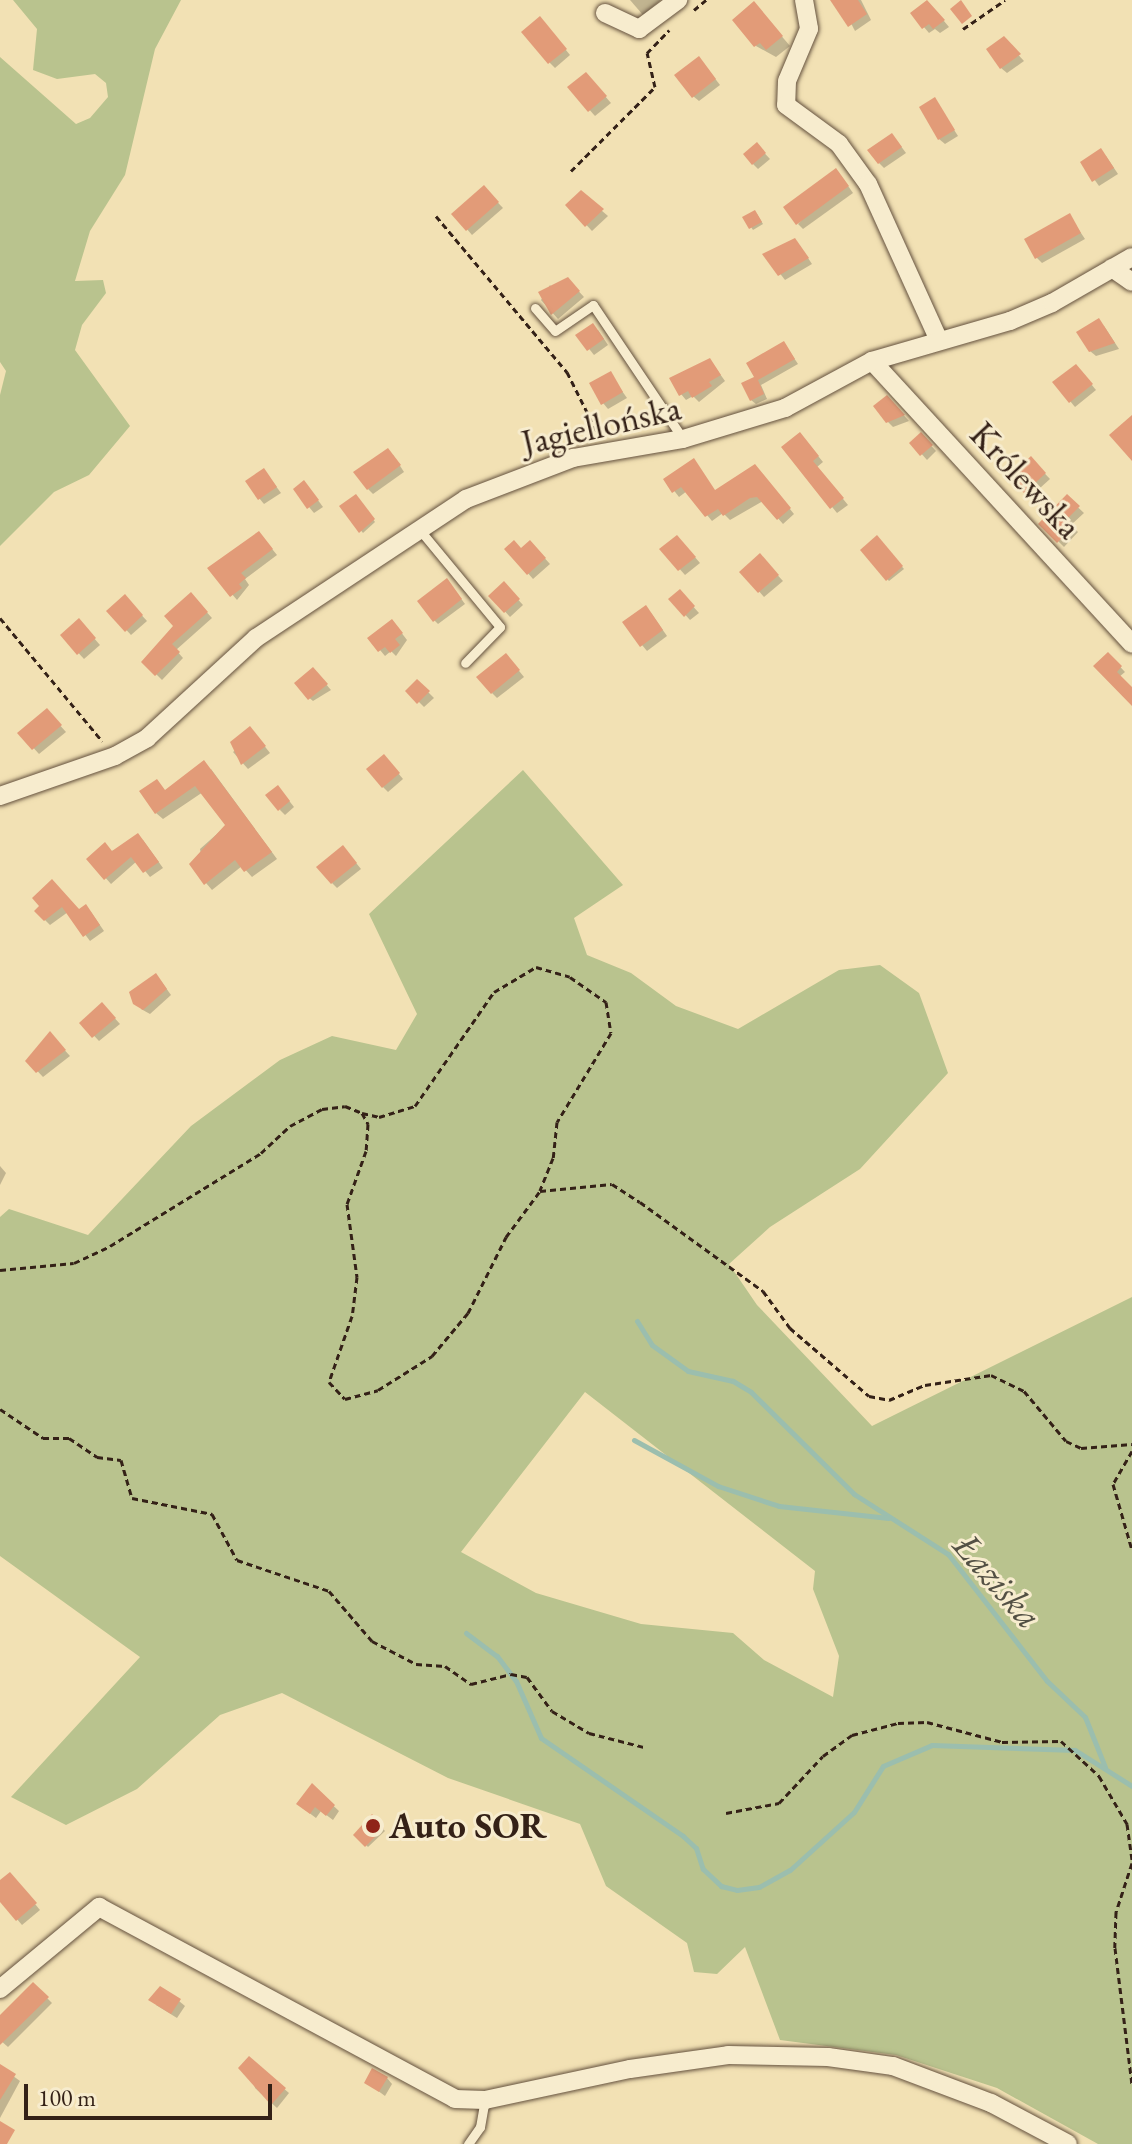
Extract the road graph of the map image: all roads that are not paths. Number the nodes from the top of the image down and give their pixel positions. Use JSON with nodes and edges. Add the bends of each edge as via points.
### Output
{"nodes":[{"id":1,"x":804,"y":0,"type":"edge"},
{"id":2,"x":682,"y":9,"type":"edge"},
{"id":3,"x":605,"y":13,"type":"dead end"},
{"id":4,"x":1132,"y":257,"type":"edge"},
{"id":5,"x":1112,"y":268,"type":"junction"},
{"id":6,"x":1132,"y":282,"type":"edge"},
{"id":7,"x":535,"y":308,"type":"dead end"},
{"id":8,"x":938,"y":338,"type":"junction"},
{"id":9,"x":872,"y":361,"type":"junction"},
{"id":10,"x":683,"y":439,"type":"junction"},
{"id":11,"x":419,"y":529,"type":"junction"},
{"id":12,"x":1132,"y":644,"type":"edge"},
{"id":13,"x":465,"y":663,"type":"dead end"},
{"id":14,"x":0,"y":796,"type":"edge"},
{"id":15,"x":0,"y":1989,"type":"edge"},
{"id":16,"x":485,"y":2100,"type":"junction"},
{"id":17,"x":468,"y":2144,"type":"edge"},
{"id":18,"x":1068,"y":2144,"type":"edge"}],
"edges":[{"from":1,"to":8,"type":"street","via":[[809,29],[787,81],[786,105],[839,144],[868,184]]},
{"from":2,"to":3,"type":"street","via":[[639,29]]},
{"from":4,"to":5,"type":"street","name":"Jagiellońska"},
{"from":5,"to":6,"type":"street"},
{"from":5,"to":8,"type":"street","name":"Jagiellońska","via":[[1010,321]]},
{"from":7,"to":10,"type":"lane","via":[[555,331],[593,305]]},
{"from":8,"to":9,"type":"street","name":"Jagiellońska"},
{"from":9,"to":10,"type":"street","name":"Jagiellońska","via":[[785,408]]},
{"from":9,"to":12,"type":"street","name":"Królewska"},
{"from":10,"to":11,"type":"street","name":"Jagiellońska","via":[[518,476],[466,499]]},
{"from":11,"to":13,"type":"lane","via":[[500,627]]},
{"from":11,"to":14,"type":"street","name":"Jagiellońska","via":[[256,638],[177,714],[115,756]]},
{"from":15,"to":16,"type":"street","via":[[99,1907],[437,2092]]},
{"from":16,"to":17,"type":"lane","via":[[480,2127]]},
{"from":16,"to":18,"type":"street","via":[[630,2069],[728,2055],[812,2055],[893,2066],[991,2103]]}]}
